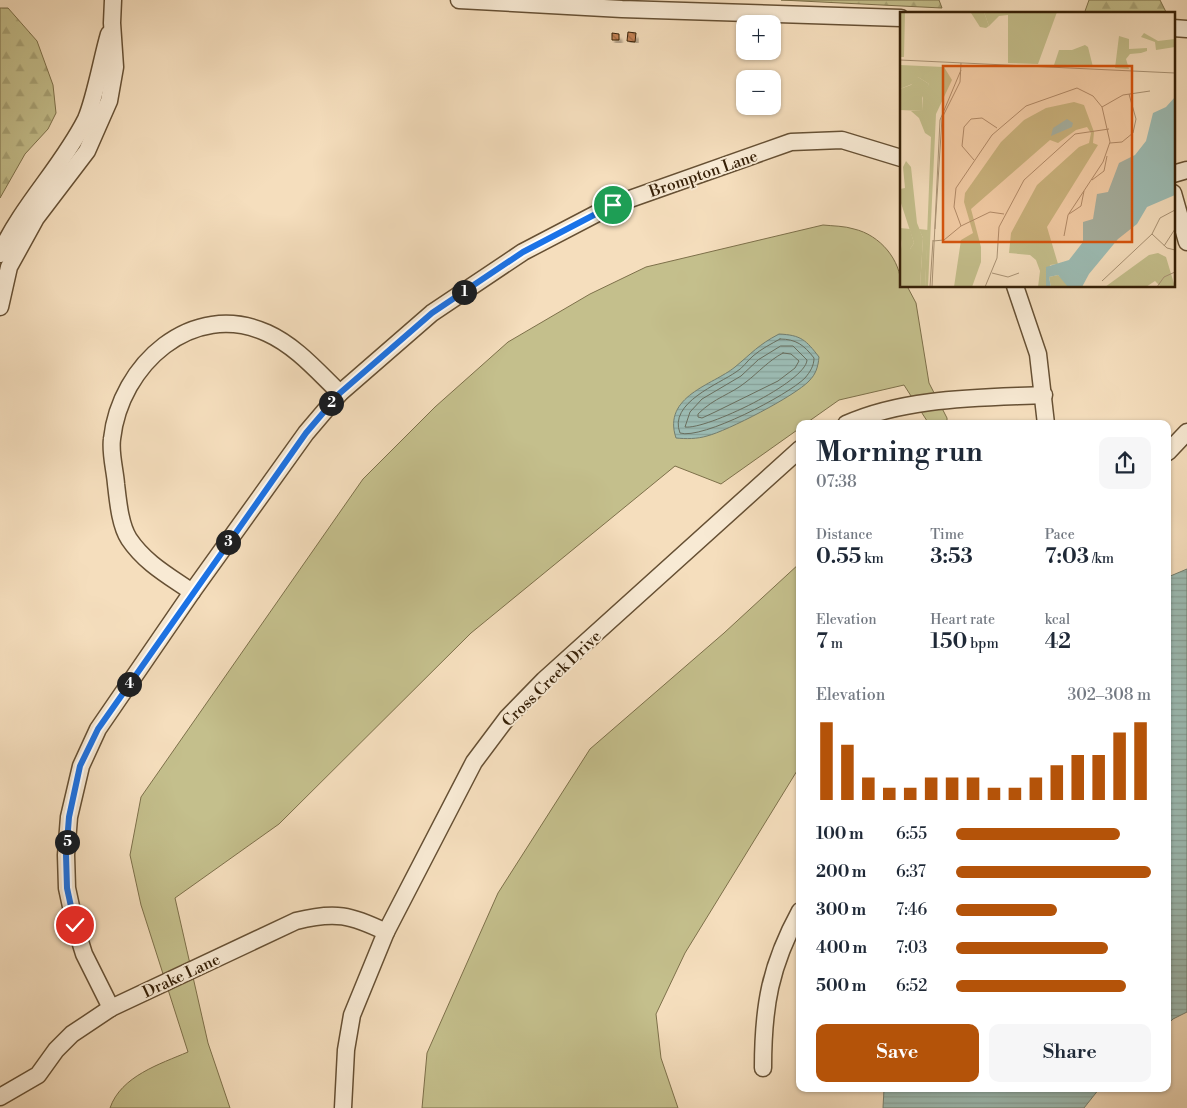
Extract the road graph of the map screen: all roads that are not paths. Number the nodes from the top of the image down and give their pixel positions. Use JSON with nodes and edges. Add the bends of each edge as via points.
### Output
{"nodes":[{"id":1,"x":113,"y":0,"type":"edge"},
{"id":2,"x":459,"y":0,"type":"edge"},
{"id":3,"x":900,"y":18,"type":"edge"},
{"id":4,"x":112,"y":23,"type":"junction"},
{"id":5,"x":1174,"y":28,"type":"edge"},
{"id":6,"x":1187,"y":29,"type":"edge"},
{"id":7,"x":900,"y":158,"type":"edge"},
{"id":8,"x":1187,"y":170,"type":"edge"},
{"id":9,"x":1174,"y":174,"type":"edge"},
{"id":10,"x":1174,"y":196,"type":"edge"},
{"id":11,"x":1187,"y":242,"type":"edge"},
{"id":12,"x":0,"y":254,"type":"edge"},
{"id":13,"x":1016,"y":288,"type":"edge"},
{"id":14,"x":0,"y":307,"type":"edge"},
{"id":15,"x":340,"y":393,"type":"junction"},
{"id":16,"x":1044,"y":394,"type":"junction"},
{"id":17,"x":855,"y":420,"type":"edge"},
{"id":18,"x":1046,"y":420,"type":"edge"},
{"id":19,"x":1187,"y":432,"type":"edge"},
{"id":20,"x":1171,"y":449,"type":"edge"},
{"id":21,"x":796,"y":453,"type":"edge"},
{"id":22,"x":192,"y":592,"type":"junction"},
{"id":23,"x":386,"y":932,"type":"junction"},
{"id":24,"x":793,"y":933,"type":"edge"},
{"id":25,"x":111,"y":1008,"type":"junction"},
{"id":26,"x":763,"y":1068,"type":"dead end"},
{"id":27,"x":0,"y":1097,"type":"edge"},
{"id":28,"x":343,"y":1108,"type":"edge"}],
"edges":[{"from":1,"to":4,"type":"street"},
{"from":2,"to":3,"type":"street"},
{"from":4,"to":12,"type":"street","via":[[86,117],[56,170],[11,229]]},
{"from":4,"to":14,"type":"street","via":[[115,67],[109,101],[87,151],[36,218],[9,267]]},
{"from":5,"to":6,"type":"street"},
{"from":7,"to":15,"type":"street","name":"Brompton Lane","via":[[842,140],[791,142],[613,205],[523,252],[432,313]]},
{"from":8,"to":9,"type":"street"},
{"from":10,"to":11,"type":"street"},
{"from":13,"to":16,"type":"street","via":[[1038,354]]},
{"from":15,"to":22,"type":"street","name":"Brompton Lane","via":[[306,433]]},
{"from":15,"to":22,"type":"street","via":[[292,348],[267,333],[245,326],[208,325],[178,335],[152,354],[131,382],[118,411],[112,440],[118,504],[128,538],[148,562]]},
{"from":16,"to":17,"type":"street","via":[[925,404]]},
{"from":16,"to":18,"type":"street"},
{"from":19,"to":20,"type":"street"},
{"from":21,"to":23,"type":"street","name":"Cross Creek Drive","via":[[544,680],[507,718],[474,762]]},
{"from":22,"to":25,"type":"street","name":"Brompton Lane","via":[[98,729],[80,766],[69,817],[67,888],[75,925],[84,954]]},
{"from":23,"to":25,"type":"street","name":"Drake Lane","via":[[356,917],[318,915],[296,921]]},
{"from":23,"to":28,"type":"street","name":"Cross Creek Drive","via":[[352,1015],[346,1050]]},
{"from":24,"to":26,"type":"street","via":[[766,999]]},
{"from":25,"to":27,"type":"street","name":"Drake Lane","via":[[72,1034],[38,1075]]}]}
